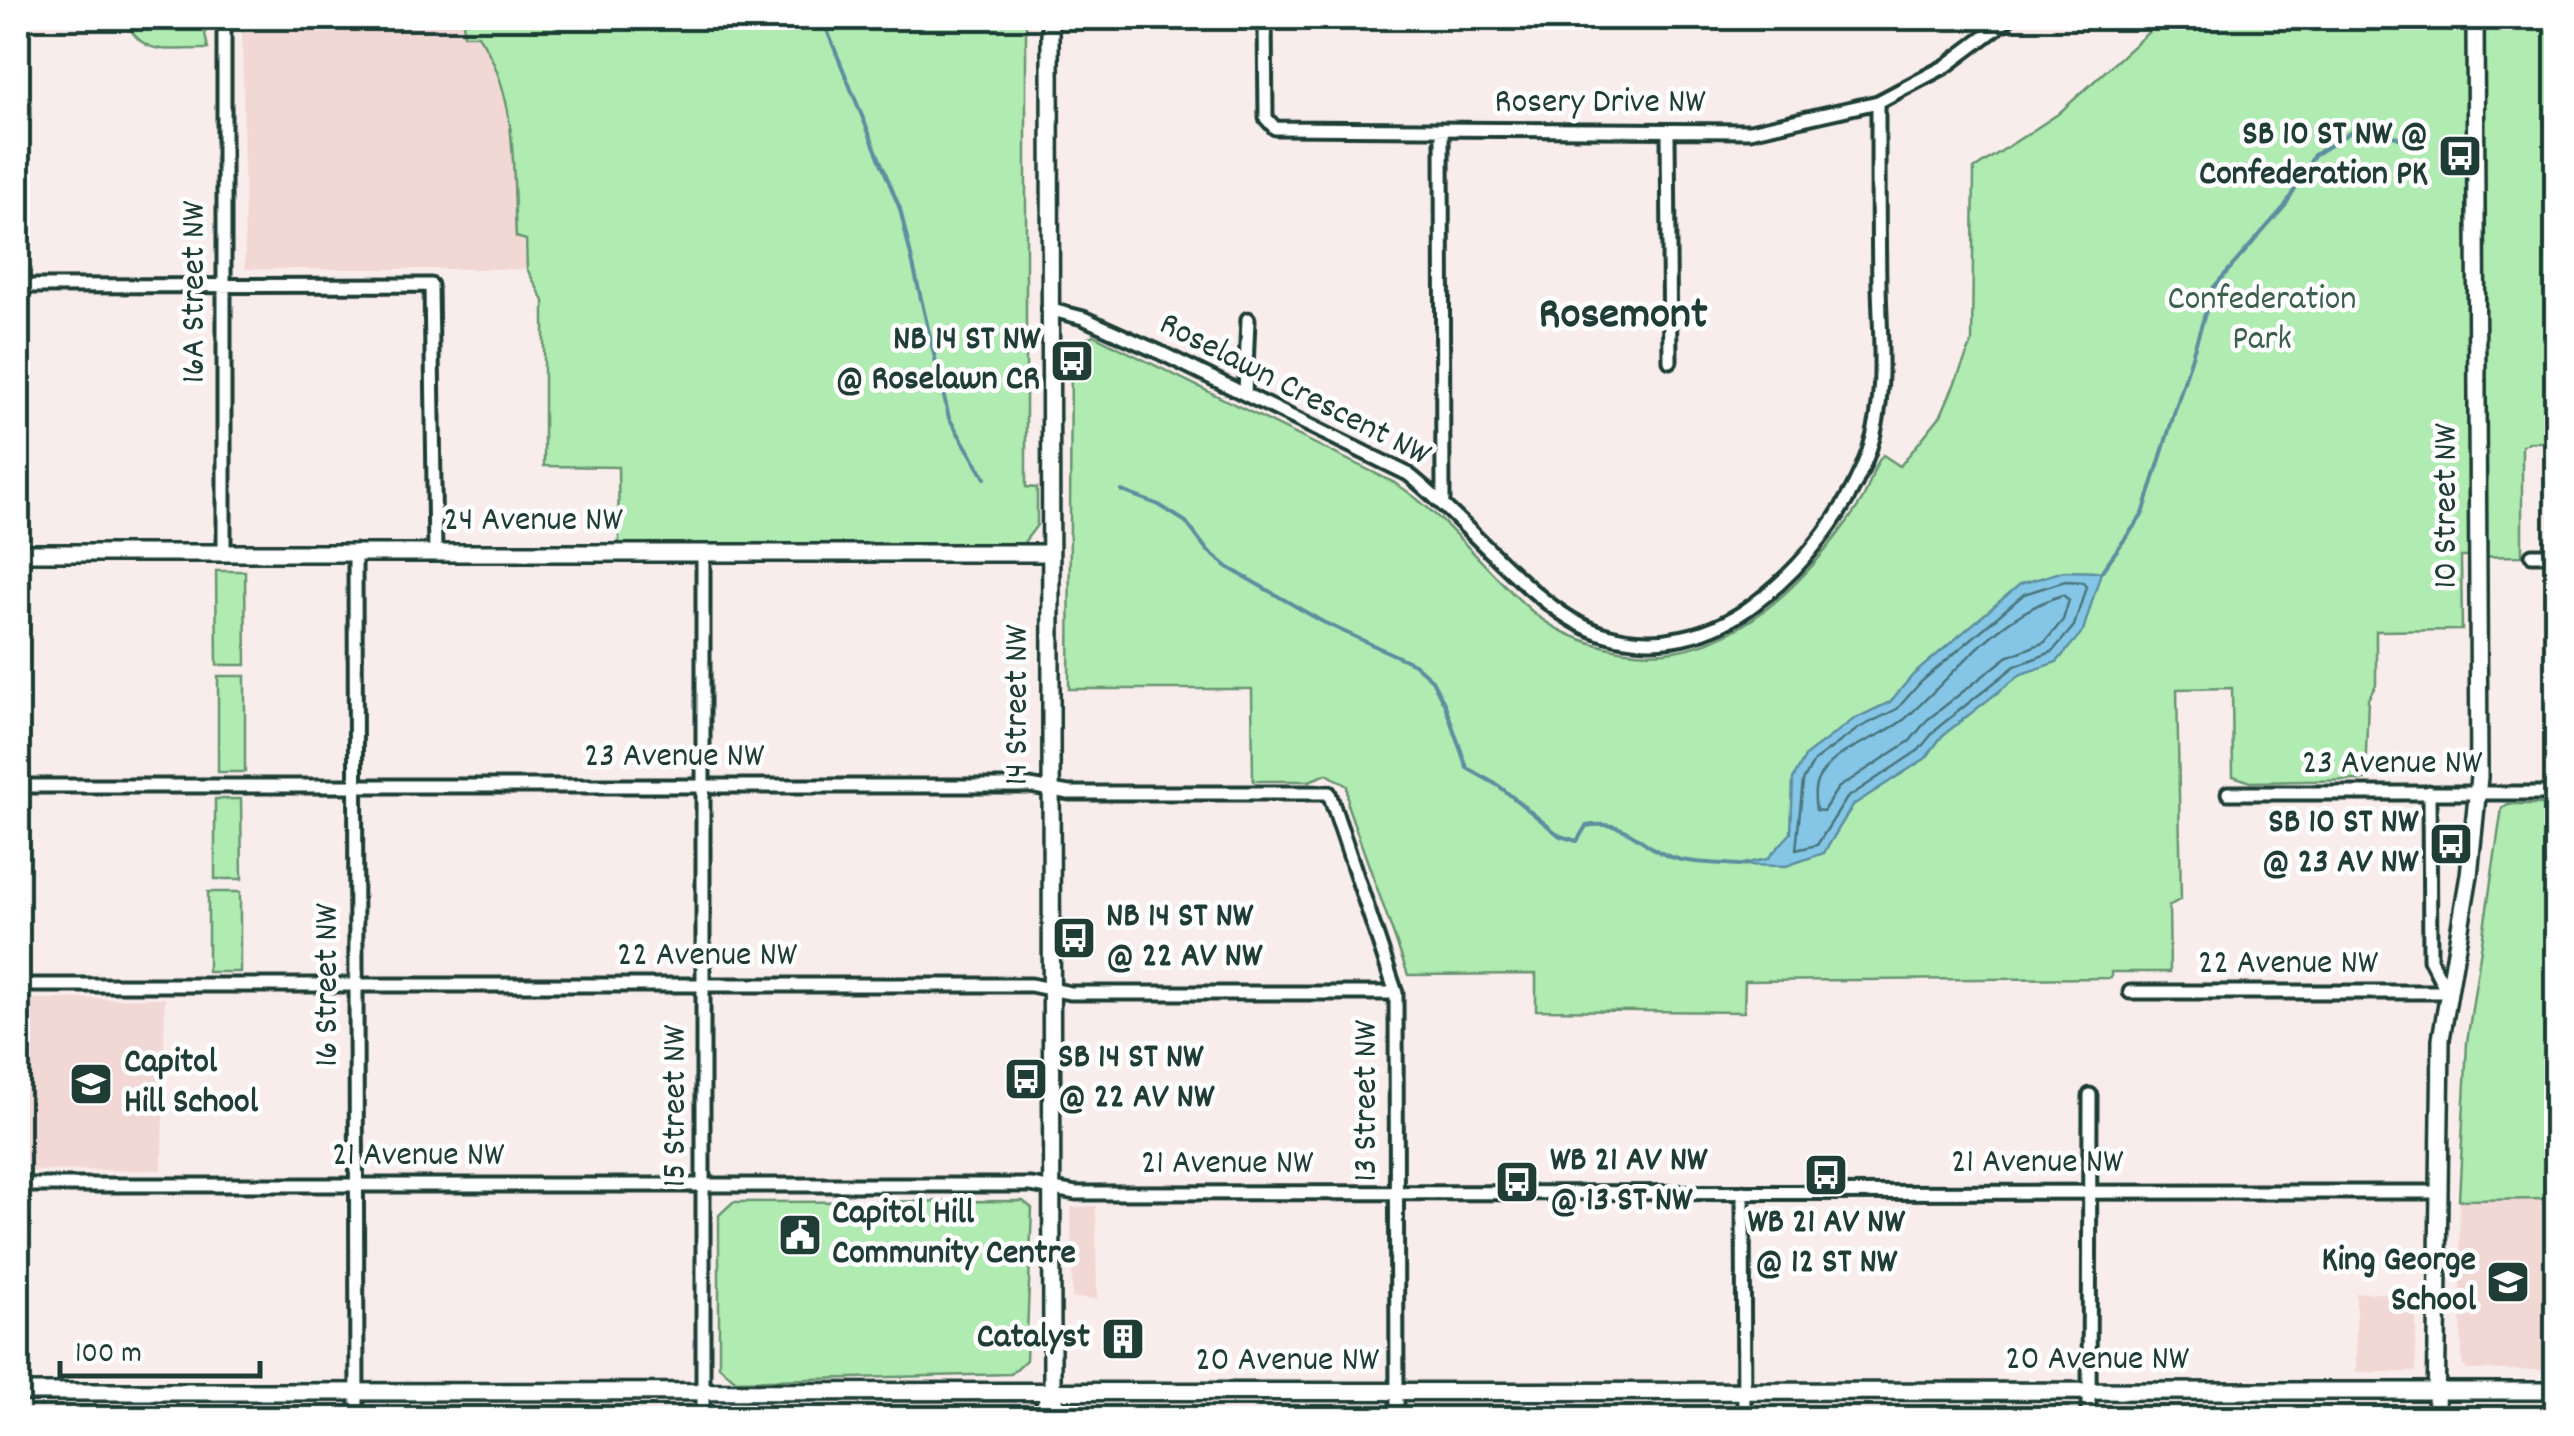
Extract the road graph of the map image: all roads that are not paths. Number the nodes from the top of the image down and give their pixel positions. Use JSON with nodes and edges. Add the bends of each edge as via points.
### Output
{"nodes":[{"id":1,"x":1050,"y":18,"type":"edge"},
{"id":2,"x":1265,"y":18,"type":"edge"},
{"id":3,"x":2010,"y":18,"type":"edge"},
{"id":4,"x":2475,"y":18,"type":"edge"},
{"id":5,"x":224,"y":32,"type":"dead end"},
{"id":6,"x":1878,"y":102,"type":"junction"},
{"id":7,"x":1442,"y":132,"type":"junction"},
{"id":8,"x":1668,"y":134,"type":"junction"},
{"id":9,"x":222,"y":285,"type":"junction"},
{"id":10,"x":18,"y":286,"type":"edge"},
{"id":11,"x":1048,"y":309,"type":"junction"},
{"id":12,"x":1248,"y":319,"type":"dead end"},
{"id":13,"x":1670,"y":361,"type":"dead end"},
{"id":14,"x":1245,"y":394,"type":"junction"},
{"id":15,"x":1442,"y":500,"type":"junction"},
{"id":16,"x":224,"y":551,"type":"junction"},
{"id":17,"x":355,"y":551,"type":"junction"},
{"id":18,"x":434,"y":552,"type":"junction"},
{"id":19,"x":18,"y":553,"type":"edge"},
{"id":20,"x":703,"y":553,"type":"junction"},
{"id":21,"x":1049,"y":553,"type":"junction"},
{"id":22,"x":2532,"y":555,"type":"dead end"},
{"id":23,"x":2556,"y":555,"type":"edge"},
{"id":24,"x":356,"y":785,"type":"junction"},
{"id":25,"x":18,"y":786,"type":"edge"},
{"id":26,"x":703,"y":786,"type":"junction"},
{"id":27,"x":1050,"y":789,"type":"junction"},
{"id":28,"x":2429,"y":792,"type":"junction"},
{"id":29,"x":2556,"y":792,"type":"edge"},
{"id":30,"x":2228,"y":793,"type":"dead end"},
{"id":31,"x":2478,"y":793,"type":"junction"},
{"id":32,"x":1329,"y":794,"type":"joint"},
{"id":33,"x":704,"y":984,"type":"junction"},
{"id":34,"x":18,"y":985,"type":"edge"},
{"id":35,"x":356,"y":986,"type":"junction"},
{"id":36,"x":1050,"y":988,"type":"junction"},
{"id":37,"x":1396,"y":992,"type":"junction"},
{"id":38,"x":2130,"y":992,"type":"dead end"},
{"id":39,"x":2446,"y":992,"type":"junction"},
{"id":40,"x":2090,"y":1095,"type":"dead end"},
{"id":41,"x":705,"y":1184,"type":"junction"},
{"id":42,"x":356,"y":1185,"type":"junction"},
{"id":43,"x":18,"y":1186,"type":"edge"},
{"id":44,"x":1050,"y":1186,"type":"junction"},
{"id":45,"x":1396,"y":1192,"type":"junction"},
{"id":46,"x":1743,"y":1192,"type":"junction"},
{"id":47,"x":2090,"y":1192,"type":"junction"},
{"id":48,"x":2438,"y":1192,"type":"junction"},
{"id":49,"x":2090,"y":1391,"type":"junction"},
{"id":50,"x":2436,"y":1391,"type":"junction"},
{"id":51,"x":2556,"y":1391,"type":"edge"},
{"id":52,"x":18,"y":1392,"type":"edge"},
{"id":53,"x":703,"y":1392,"type":"junction"},
{"id":54,"x":1052,"y":1392,"type":"junction"},
{"id":55,"x":1397,"y":1392,"type":"junction"},
{"id":56,"x":1744,"y":1392,"type":"junction"},
{"id":57,"x":356,"y":1393,"type":"junction"},
{"id":58,"x":357,"y":1418,"type":"edge"},
{"id":59,"x":704,"y":1418,"type":"edge"},
{"id":60,"x":1038,"y":1418,"type":"edge"},
{"id":61,"x":1062,"y":1418,"type":"edge"},
{"id":62,"x":1397,"y":1418,"type":"edge"},
{"id":63,"x":1744,"y":1418,"type":"edge"},
{"id":64,"x":2090,"y":1418,"type":"edge"},
{"id":65,"x":2436,"y":1418,"type":"edge"}],
"edges":[{"from":1,"to":11,"type":"street","name":"14 Street NW"},
{"from":2,"to":7,"type":"street","name":"Rosery Drive NW","via":[[1266,118],[1275,128]]},
{"from":3,"to":6,"type":"street","name":"Rosery Drive NW","via":[[1946,66]]},
{"from":4,"to":31,"type":"street","name":"10 Street NW"},
{"from":5,"to":9,"type":"street","name":"16A Street NW"},
{"from":6,"to":8,"type":"street","name":"Rosery Drive NW","via":[[1750,131]]},
{"from":6,"to":15,"type":"street","name":"Roselawn Crescent NW","via":[[1878,410],[1869,451],[1838,511],[1777,587],[1698,636],[1646,642],[1598,633],[1544,600]]},
{"from":7,"to":8,"type":"street","name":"Rosery Drive NW"},
{"from":7,"to":15,"type":"street"},
{"from":8,"to":13,"type":"street"},
{"from":9,"to":10,"type":"street"},
{"from":9,"to":16,"type":"street","name":"16A Street NW"},
{"from":9,"to":18,"type":"street","via":[[431,285]]},
{"from":11,"to":14,"type":"street","name":"Roselawn Crescent NW","via":[[1098,325]]},
{"from":11,"to":21,"type":"street","name":"14 Street NW"},
{"from":12,"to":14,"type":"street"},
{"from":14,"to":15,"type":"street","name":"Roselawn Crescent NW","via":[[1408,474]]},
{"from":16,"to":17,"type":"street","name":"24 Avenue NW"},
{"from":16,"to":19,"type":"street","name":"24 Avenue NW"},
{"from":17,"to":18,"type":"street","name":"24 Avenue NW"},
{"from":17,"to":24,"type":"street","name":"16 Street NW"},
{"from":18,"to":20,"type":"street","name":"24 Avenue NW"},
{"from":20,"to":21,"type":"street","name":"24 Avenue NW"},
{"from":20,"to":26,"type":"street","name":"15 Street NW"},
{"from":21,"to":27,"type":"street","name":"14 Street NW"},
{"from":22,"to":23,"type":"street"},
{"from":24,"to":25,"type":"street","name":"23 Avenue NW"},
{"from":24,"to":26,"type":"street","name":"23 Avenue NW"},
{"from":24,"to":35,"type":"street","name":"16 Street NW"},
{"from":26,"to":27,"type":"street","name":"23 Avenue NW"},
{"from":26,"to":33,"type":"street","name":"15 Street NW"},
{"from":27,"to":32,"type":"street","name":"23 Avenue NW"},
{"from":27,"to":36,"type":"street","name":"14 Street NW"},
{"from":28,"to":30,"type":"street","name":"23 Avenue NW"},
{"from":28,"to":31,"type":"street","name":"23 Avenue NW"},
{"from":28,"to":39,"type":"street","name":"10 Street NW","via":[[2430,959]]},
{"from":29,"to":31,"type":"street","name":"23 Avenue NW"},
{"from":31,"to":39,"type":"street","name":"10 Street NW","via":[[2470,876]]},
{"from":32,"to":37,"type":"street","name":"13 Street NW"},
{"from":33,"to":35,"type":"street","name":"22 Avenue NW"},
{"from":33,"to":36,"type":"street","name":"22 Avenue NW"},
{"from":33,"to":41,"type":"street","name":"15 Street NW"},
{"from":34,"to":35,"type":"street","name":"22 Avenue NW"},
{"from":35,"to":42,"type":"street","name":"16 Street NW"},
{"from":36,"to":37,"type":"street","name":"22 Avenue NW"},
{"from":36,"to":44,"type":"street","name":"14 Street NW"},
{"from":37,"to":45,"type":"street","name":"13 Street NW"},
{"from":38,"to":39,"type":"street","name":"22 Avenue NW"},
{"from":39,"to":48,"type":"street","name":"10 Street NW"},
{"from":40,"to":47,"type":"street"},
{"from":41,"to":42,"type":"street","name":"21 Avenue NW"},
{"from":41,"to":44,"type":"street","name":"21 Avenue NW"},
{"from":41,"to":53,"type":"street","name":"15 Street NW"},
{"from":42,"to":43,"type":"street","name":"21 Avenue NW"},
{"from":42,"to":57,"type":"street","name":"16 Street NW"},
{"from":44,"to":45,"type":"street","name":"21 Avenue NW","via":[[1076,1193]]},
{"from":44,"to":54,"type":"street","name":"14 Street NW"},
{"from":45,"to":46,"type":"street","name":"21 Avenue NW"},
{"from":45,"to":55,"type":"street","name":"13 Street NW"},
{"from":46,"to":47,"type":"street","name":"21 Avenue NW"},
{"from":46,"to":56,"type":"street"},
{"from":47,"to":48,"type":"street","name":"21 Avenue NW"},
{"from":47,"to":49,"type":"street"},
{"from":48,"to":50,"type":"street","name":"10 Street NW"},
{"from":49,"to":50,"type":"street","name":"20 Avenue NW"},
{"from":49,"to":56,"type":"street","name":"20 Avenue NW"},
{"from":49,"to":64,"type":"street"},
{"from":50,"to":51,"type":"street","name":"20 Avenue NW"},
{"from":50,"to":65,"type":"street","name":"10 Street NW"},
{"from":52,"to":57,"type":"street","name":"20 Avenue NW"},
{"from":53,"to":54,"type":"street","name":"20 Avenue NW"},
{"from":53,"to":57,"type":"street","name":"20 Avenue NW"},
{"from":53,"to":59,"type":"street","name":"15 Street NW"},
{"from":54,"to":55,"type":"street","name":"20 Avenue NW"},
{"from":54,"to":60,"type":"street","name":"14 Street NW"},
{"from":54,"to":61,"type":"street","name":"14 Street NW"},
{"from":55,"to":56,"type":"street","name":"20 Avenue NW"},
{"from":55,"to":62,"type":"street","name":"13 Street NW"},
{"from":56,"to":63,"type":"street"},
{"from":57,"to":58,"type":"street","name":"16 Street NW"}]}
